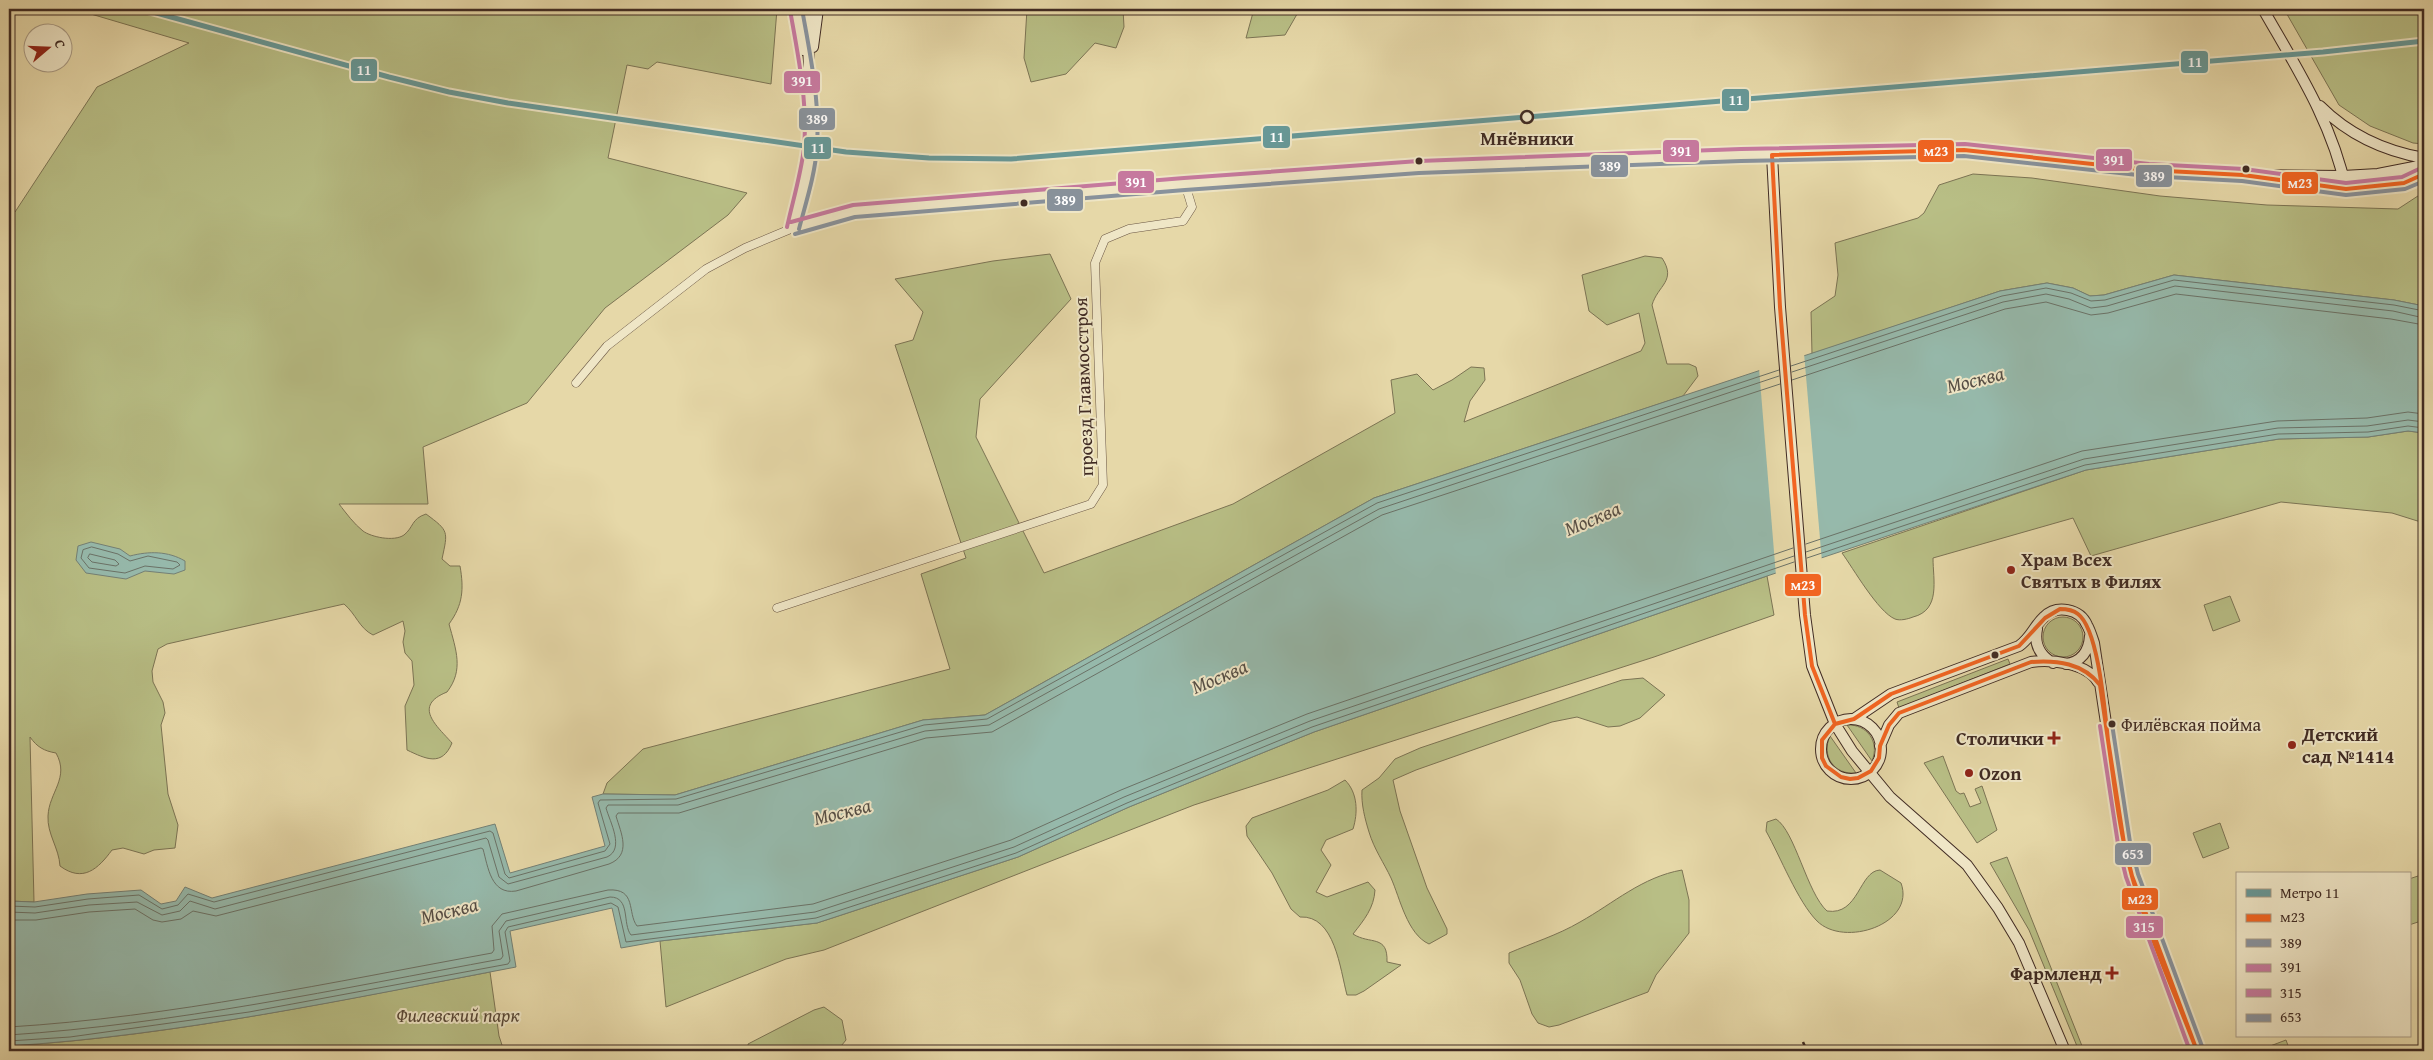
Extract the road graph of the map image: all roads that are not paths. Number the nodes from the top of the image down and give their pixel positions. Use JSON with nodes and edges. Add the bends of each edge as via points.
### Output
{"nodes":[{"id":1,"x":796,"y":9,"type":"edge"},
{"id":2,"x":807,"y":9,"type":"edge"},
{"id":3,"x":818,"y":9,"type":"edge"},
{"id":4,"x":2263,"y":9,"type":"edge"},
{"id":5,"x":810,"y":83,"type":"junction"},
{"id":6,"x":2315,"y":100,"type":"junction"},
{"id":7,"x":1772,"y":155,"type":"junction"},
{"id":8,"x":2424,"y":158,"type":"edge"},
{"id":9,"x":2424,"y":165,"type":"edge"},
{"id":10,"x":2424,"y":174,"type":"edge"},
{"id":11,"x":2243,"y":175,"type":"junction"},
{"id":12,"x":2343,"y":176,"type":"junction"},
{"id":13,"x":1186,"y":184,"type":"junction"},
{"id":14,"x":2346,"y":189,"type":"junction"},
{"id":15,"x":793,"y":228,"type":"junction"},
{"id":16,"x":576,"y":382,"type":"dead end"},
{"id":17,"x":777,"y":608,"type":"dead end"},
{"id":18,"x":2037,"y":629,"type":"junction"},
{"id":19,"x":2090,"y":631,"type":"junction"},
{"id":20,"x":2058,"y":664,"type":"junction"},
{"id":21,"x":2100,"y":685,"type":"junction"},
{"id":22,"x":1854,"y":719,"type":"junction"},
{"id":23,"x":1834,"y":724,"type":"junction"},
{"id":24,"x":1880,"y":746,"type":"junction"},
{"id":25,"x":1868,"y":773,"type":"junction"},
{"id":26,"x":2065,"y":1051,"type":"edge"},
{"id":27,"x":2197,"y":1051,"type":"edge"}],
"edges":[{"from":1,"to":5,"type":"street"},
{"from":2,"to":5,"type":"street"},
{"from":3,"to":5,"type":"street"},
{"from":4,"to":6,"type":"street"},
{"from":5,"to":15,"type":"street","via":[[811,135]]},
{"from":6,"to":8,"type":"street","via":[[2356,136]]},
{"from":6,"to":12,"type":"street","via":[[2335,145]]},
{"from":7,"to":11,"type":"street","via":[[1964,150],[2130,168]]},
{"from":7,"to":13,"type":"street","via":[[1465,164]]},
{"from":7,"to":23,"type":"street","via":[[1780,307],[1805,615],[1812,666]]},
{"from":9,"to":12,"type":"street","via":[[2378,174]]},
{"from":10,"to":14,"type":"street","via":[[2404,183]]},
{"from":11,"to":12,"type":"street"},
{"from":11,"to":14,"type":"street"},
{"from":12,"to":14,"type":"street"},
{"from":13,"to":15,"type":"street","via":[[854,211]]},
{"from":13,"to":17,"type":"street","name":"проезд Главмосстроя","via":[[1192,207],[1183,221],[1129,229],[1105,239],[1095,263],[1104,485],[1091,504]]},
{"from":15,"to":16,"type":"street","via":[[706,269],[607,346]]},
{"from":18,"to":19,"type":"street","via":[[2048,614],[2066,610],[2083,618]]},
{"from":18,"to":20,"type":"street","via":[[2040,653]]},
{"from":18,"to":22,"type":"street","via":[[2019,646],[1891,694]]},
{"from":19,"to":20,"type":"street","via":[[2089,645],[2082,657],[2070,664]]},
{"from":19,"to":21,"type":"street"},
{"from":20,"to":21,"type":"street","via":[[2086,669],[2094,674]]},
{"from":20,"to":24,"type":"street","via":[[2031,662],[1899,713],[1889,724]]},
{"from":21,"to":27,"type":"street","via":[[2132,876]]},
{"from":22,"to":23,"type":"street"},
{"from":22,"to":24,"type":"street","via":[[1873,728]]},
{"from":23,"to":25,"type":"street"},
{"from":23,"to":25,"type":"street","via":[[1822,740],[1822,758],[1826,766],[1841,777],[1850,779]]},
{"from":24,"to":25,"type":"street","via":[[1879,758]]},
{"from":25,"to":26,"type":"street","via":[[1910,816],[1967,865],[1998,908],[2019,943]]}]}
